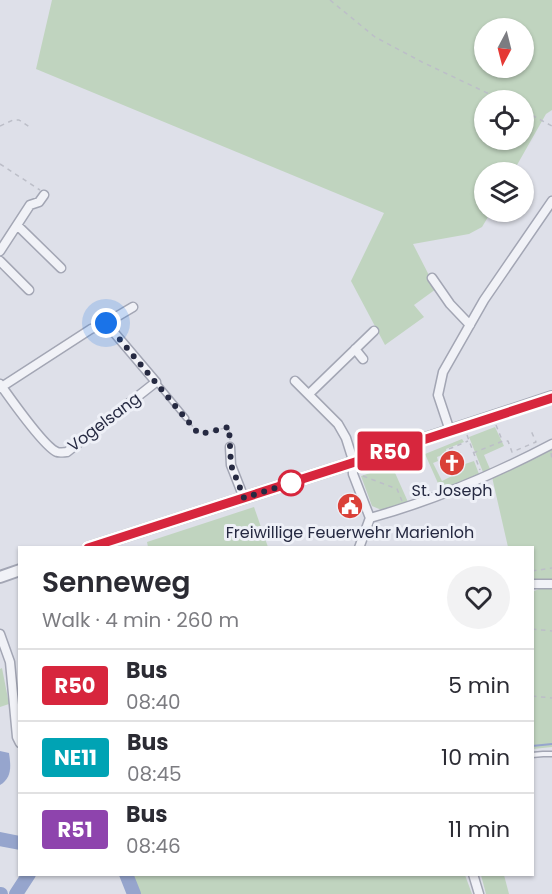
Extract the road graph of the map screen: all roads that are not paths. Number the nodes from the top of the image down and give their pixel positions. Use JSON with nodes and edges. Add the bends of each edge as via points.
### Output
{"nodes":[{"id":1,"x":44,"y":195,"type":"dead end"},
{"id":2,"x":552,"y":201,"type":"edge"},
{"id":3,"x":17,"y":225,"type":"junction"},
{"id":4,"x":0,"y":251,"type":"edge"},
{"id":5,"x":0,"y":261,"type":"edge"},
{"id":6,"x":61,"y":268,"type":"dead end"},
{"id":7,"x":432,"y":278,"type":"dead end"},
{"id":8,"x":29,"y":290,"type":"dead end"},
{"id":9,"x":133,"y":307,"type":"dead end"},
{"id":10,"x":106,"y":323,"type":"junction"},
{"id":11,"x":470,"y":325,"type":"junction"},
{"id":12,"x":374,"y":331,"type":"dead end"},
{"id":13,"x":355,"y":349,"type":"junction"},
{"id":14,"x":363,"y":359,"type":"dead end"},
{"id":15,"x":296,"y":381,"type":"dead end"},
{"id":16,"x":156,"y":382,"type":"junction"},
{"id":17,"x":1,"y":386,"type":"edge"},
{"id":18,"x":309,"y":394,"type":"junction"},
{"id":19,"x":552,"y":398,"type":"edge"},
{"id":20,"x":186,"y":418,"type":"road end"},
{"id":21,"x":450,"y":431,"type":"junction"},
{"id":22,"x":552,"y":444,"type":"edge"},
{"id":23,"x":230,"y":447,"type":"road end"},
{"id":24,"x":353,"y":469,"type":"junction"},
{"id":25,"x":244,"y":498,"type":"junction"},
{"id":26,"x":370,"y":518,"type":"junction"},
{"id":27,"x":94,"y":546,"type":"edge"},
{"id":28,"x":360,"y":546,"type":"edge"},
{"id":29,"x":18,"y":571,"type":"edge"},
{"id":30,"x":0,"y":577,"type":"edge"},
{"id":31,"x":534,"y":584,"type":"edge"},
{"id":32,"x":552,"y":584,"type":"edge"},
{"id":33,"x":0,"y":634,"type":"edge"},
{"id":34,"x":18,"y":739,"type":"edge"},
{"id":35,"x":552,"y":754,"type":"edge"},
{"id":36,"x":534,"y":755,"type":"edge"},
{"id":37,"x":474,"y":876,"type":"edge"},
{"id":38,"x":479,"y":894,"type":"edge"}],
"edges":[{"from":1,"to":3,"type":"street","via":[[30,205]]},
{"from":2,"to":11,"type":"street"},
{"from":3,"to":4,"type":"street"},
{"from":3,"to":6,"type":"street"},
{"from":5,"to":8,"type":"street"},
{"from":7,"to":11,"type":"street"},
{"from":9,"to":10,"type":"street"},
{"from":10,"to":16,"type":"street","name":"Vogelsang"},
{"from":10,"to":17,"type":"street"},
{"from":11,"to":21,"type":"street","via":[[443,372],[440,385],[439,398]]},
{"from":12,"to":13,"type":"street"},
{"from":13,"to":14,"type":"street"},
{"from":13,"to":18,"type":"street"},
{"from":15,"to":18,"type":"street"},
{"from":16,"to":17,"type":"street","name":"Vogelsang","via":[[67,452],[58,453]]},
{"from":16,"to":20,"type":"lane"},
{"from":18,"to":24,"type":"street","via":[[338,424],[346,438]]},
{"from":19,"to":21,"type":"street"},
{"from":21,"to":24,"type":"street"},
{"from":22,"to":26,"type":"street","via":[[495,472]]},
{"from":23,"to":25,"type":"street","via":[[231,465]]},
{"from":24,"to":25,"type":"street"},
{"from":24,"to":26,"type":"street"},
{"from":25,"to":27,"type":"street"},
{"from":26,"to":28,"type":"street"},
{"from":29,"to":30,"type":"street"},
{"from":31,"to":32,"type":"street"},
{"from":33,"to":34,"type":"street","via":[[10,662]]},
{"from":35,"to":36,"type":"lane"},
{"from":37,"to":38,"type":"street"}]}
